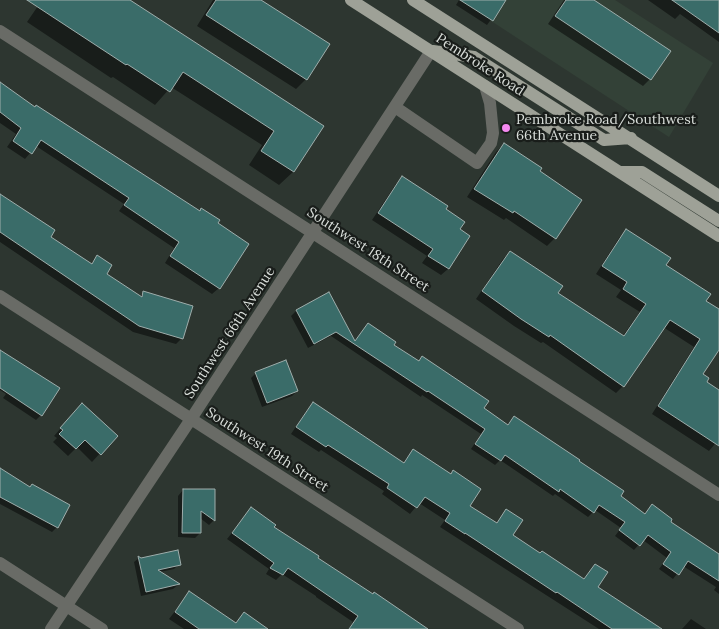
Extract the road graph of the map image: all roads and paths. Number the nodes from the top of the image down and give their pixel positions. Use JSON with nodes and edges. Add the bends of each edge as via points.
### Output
{"nodes":[{"id":1,"x":351,"y":0,"type":"edge"},
{"id":2,"x":413,"y":0,"type":"edge"},
{"id":3,"x":0,"y":31,"type":"edge"},
{"id":4,"x":431,"y":51,"type":"junction"},
{"id":5,"x":485,"y":86,"type":"junction"},
{"id":6,"x":395,"y":107,"type":"junction"},
{"id":7,"x":631,"y":138,"type":"junction"},
{"id":8,"x":620,"y":172,"type":"junction"},
{"id":9,"x":719,"y":196,"type":"edge"},
{"id":10,"x":719,"y":221,"type":"edge"},
{"id":11,"x":314,"y":232,"type":"junction"},
{"id":12,"x":719,"y":236,"type":"edge"},
{"id":13,"x":0,"y":296,"type":"edge"},
{"id":14,"x":191,"y":419,"type":"junction"},
{"id":15,"x":719,"y":495,"type":"edge"},
{"id":16,"x":0,"y":563,"type":"edge"},
{"id":17,"x":67,"y":606,"type":"junction"},
{"id":18,"x":52,"y":629,"type":"edge"},
{"id":19,"x":102,"y":629,"type":"edge"},
{"id":20,"x":518,"y":629,"type":"edge"}],
"edges":[{"from":1,"to":4,"type":"main road","name":"Pembroke Road"},
{"from":2,"to":7,"type":"main road","name":"Pembroke Road"},
{"from":3,"to":11,"type":"street","name":"Southwest 18th Street"},
{"from":4,"to":5,"type":"main road","name":"Pembroke Road"},
{"from":4,"to":6,"type":"street","name":"Southwest 66th Avenue"},
{"from":4,"to":7,"type":"main road","via":[[474,57],[604,140]]},
{"from":5,"to":6,"type":"street","via":[[493,133],[477,163]]},
{"from":5,"to":8,"type":"main road","name":"Pembroke Road"},
{"from":6,"to":11,"type":"street","name":"Southwest 66th Avenue"},
{"from":7,"to":9,"type":"main road","name":"Pembroke Road"},
{"from":8,"to":10,"type":"main road","via":[[642,172]]},
{"from":8,"to":12,"type":"main road","name":"Pembroke Road"},
{"from":11,"to":14,"type":"street","name":"Southwest 66th Avenue"},
{"from":11,"to":15,"type":"street","name":"Southwest 18th Street"},
{"from":13,"to":14,"type":"street","name":"Southwest 19th Street"},
{"from":14,"to":17,"type":"street","name":"Southwest 66th Avenue"},
{"from":14,"to":20,"type":"street","name":"Southwest 19th Street"},
{"from":16,"to":17,"type":"street"},
{"from":17,"to":18,"type":"street","name":"Southwest 66th Avenue"},
{"from":17,"to":19,"type":"street"}]}
